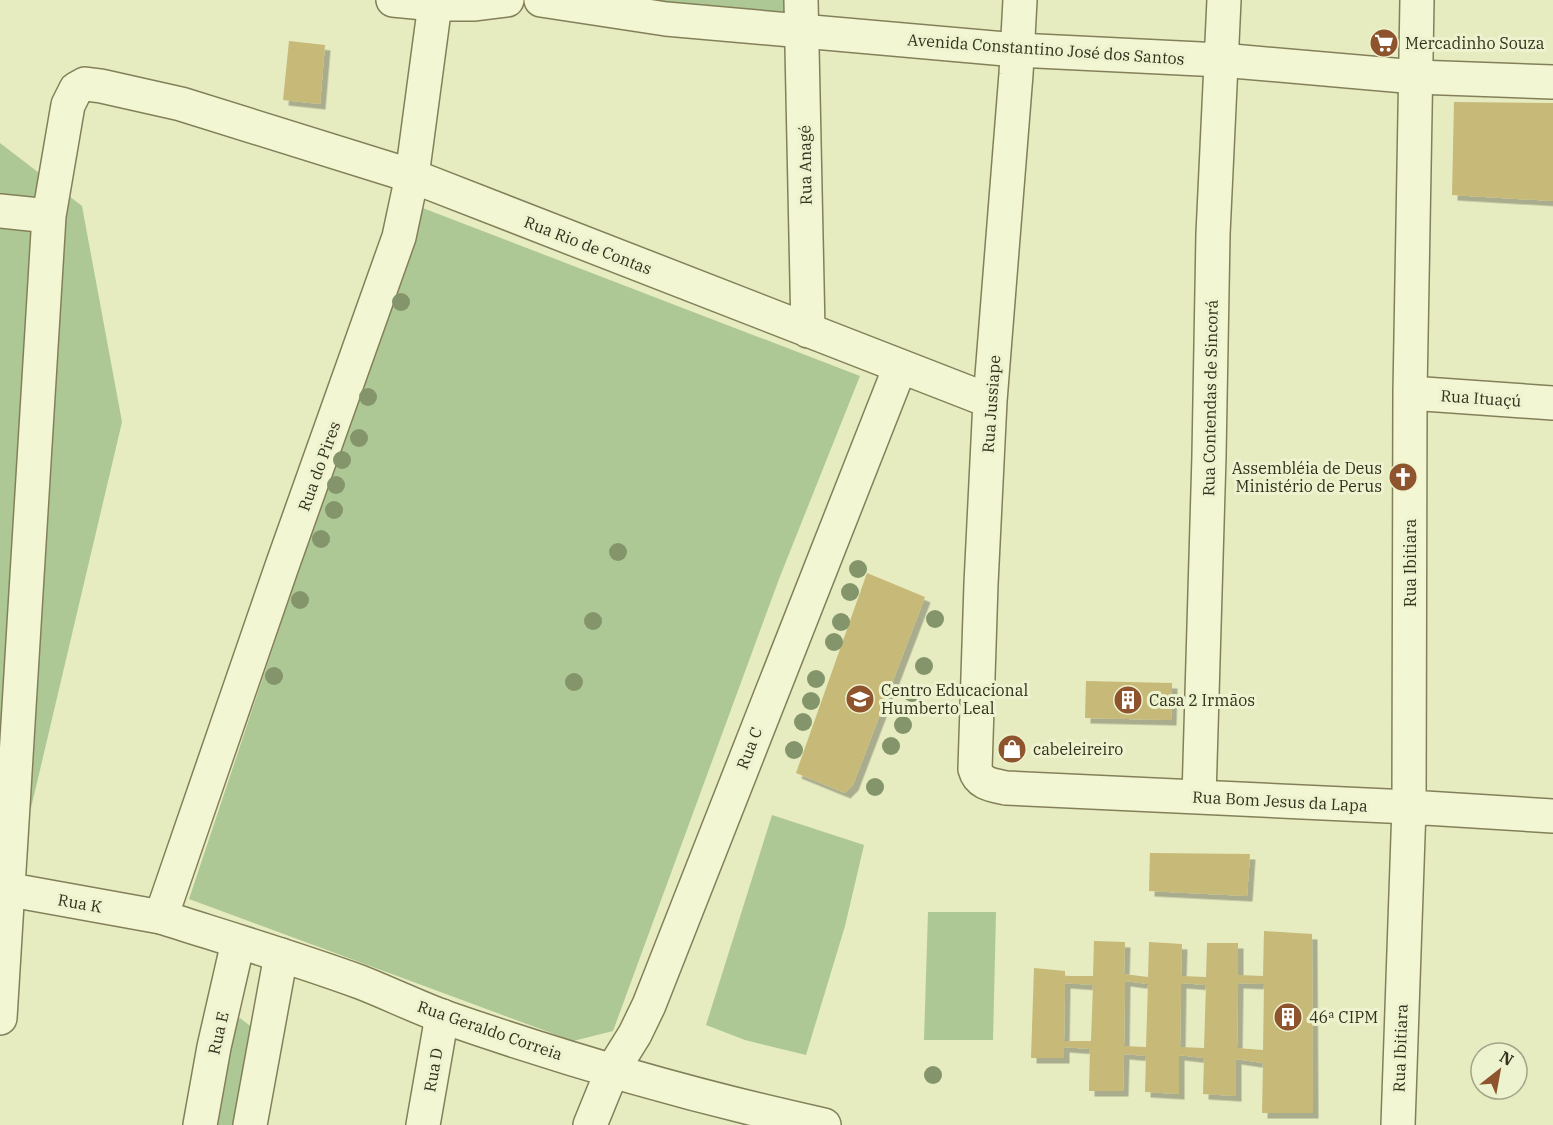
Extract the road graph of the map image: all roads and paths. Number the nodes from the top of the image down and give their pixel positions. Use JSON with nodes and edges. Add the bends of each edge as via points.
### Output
{"nodes":[{"id":1,"x":393,"y":0,"type":"edge"},
{"id":2,"x":541,"y":0,"type":"edge"},
{"id":3,"x":1020,"y":0,"type":"edge"},
{"id":4,"x":1224,"y":0,"type":"edge"},
{"id":5,"x":1417,"y":0,"type":"edge"},
{"id":6,"x":491,"y":2,"type":"edge"},
{"id":7,"x":435,"y":4,"type":"junction"},
{"id":8,"x":802,"y":15,"type":"edge"},
{"id":9,"x":1017,"y":50,"type":"junction"},
{"id":10,"x":1221,"y":60,"type":"junction"},
{"id":11,"x":1416,"y":77,"type":"junction"},
{"id":12,"x":1553,"y":82,"type":"edge"},
{"id":13,"x":412,"y":176,"type":"junction"},
{"id":14,"x":0,"y":211,"type":"edge"},
{"id":15,"x":49,"y":216,"type":"junction"},
{"id":16,"x":808,"y":331,"type":"junction"},
{"id":17,"x":900,"y":367,"type":"junction"},
{"id":18,"x":1410,"y":393,"type":"junction"},
{"id":19,"x":990,"y":401,"type":"junction"},
{"id":20,"x":1553,"y":403,"type":"edge"},
{"id":21,"x":1006,"y":788,"type":"joint"},
{"id":22,"x":1198,"y":797,"type":"junction"},
{"id":23,"x":1409,"y":807,"type":"junction"},
{"id":24,"x":1553,"y":816,"type":"edge"},
{"id":25,"x":5,"y":889,"type":"edge"},
{"id":26,"x":161,"y":917,"type":"junction"},
{"id":27,"x":238,"y":942,"type":"junction"},
{"id":28,"x":281,"y":956,"type":"junction"},
{"id":29,"x":442,"y":1016,"type":"junction"},
{"id":30,"x":0,"y":1018,"type":"edge"},
{"id":31,"x":612,"y":1071,"type":"junction"},
{"id":32,"x":755,"y":1118,"type":"edge"},
{"id":33,"x":200,"y":1125,"type":"edge"},
{"id":34,"x":250,"y":1125,"type":"edge"},
{"id":35,"x":423,"y":1125,"type":"edge"},
{"id":36,"x":590,"y":1125,"type":"edge"},
{"id":37,"x":824,"y":1125,"type":"edge"},
{"id":38,"x":1398,"y":1125,"type":"edge"}],
"edges":[{"from":1,"to":7,"type":"street"},
{"from":2,"to":8,"type":"street","name":"Avenida Constantino José dos Santos","via":[[666,19]]},
{"from":3,"to":9,"type":"street","name":"Rua Jussiape"},
{"from":4,"to":10,"type":"street","name":"Rua Contendas de Sincorá"},
{"from":5,"to":11,"type":"street","name":"Rua Ibitiara"},
{"from":6,"to":7,"type":"street"},
{"from":7,"to":13,"type":"street","name":"Rua do Pires"},
{"from":8,"to":9,"type":"street","name":"Avenida Constantino José dos Santos"},
{"from":8,"to":16,"type":"street","name":"Rua Anagé"},
{"from":9,"to":10,"type":"street","name":"Avenida Constantino José dos Santos"},
{"from":9,"to":19,"type":"street","name":"Rua Jussiape"},
{"from":10,"to":11,"type":"street","name":"Avenida Constantino José dos Santos"},
{"from":10,"to":22,"type":"street","name":"Rua Contendas de Sincorá"},
{"from":11,"to":12,"type":"street","name":"Avenida Constantino José dos Santos"},
{"from":11,"to":18,"type":"street","name":"Rua Ibitiara"},
{"from":13,"to":15,"type":"street","name":"Rua Rio de Contas","via":[[181,104],[85,84],[76,89],[68,105]]},
{"from":13,"to":16,"type":"street","name":"Rua Rio de Contas"},
{"from":13,"to":26,"type":"street","name":"Rua do Pires","via":[[399,237]]},
{"from":14,"to":15,"type":"street"},
{"from":15,"to":25,"type":"street"},
{"from":16,"to":17,"type":"street","name":"Rua Rio de Contas"},
{"from":17,"to":19,"type":"street","name":"Rua Rio de Contas"},
{"from":17,"to":31,"type":"street","name":"Rua C","via":[[649,1005]]},
{"from":18,"to":20,"type":"street","name":"Rua Ituaçú"},
{"from":18,"to":23,"type":"street","name":"Rua Ibitiara"},
{"from":19,"to":21,"type":"street","name":"Rua Jussiape","via":[[975,769],[982,781]]},
{"from":21,"to":22,"type":"street","name":"Rua Bom Jesus da Lapa"},
{"from":22,"to":23,"type":"street","name":"Rua Bom Jesus da Lapa"},
{"from":23,"to":24,"type":"street","name":"Rua Bom Jesus da Lapa"},
{"from":23,"to":38,"type":"street","name":"Rua Ibitiara"},
{"from":25,"to":26,"type":"street","name":"Rua K"},
{"from":25,"to":30,"type":"street"},
{"from":26,"to":27,"type":"street","name":"Rua Geraldo Correia"},
{"from":27,"to":28,"type":"street","name":"Rua Geraldo Correia"},
{"from":27,"to":33,"type":"street","name":"Rua E"},
{"from":28,"to":29,"type":"street","name":"Rua Geraldo Correia"},
{"from":28,"to":34,"type":"street"},
{"from":29,"to":31,"type":"street","name":"Rua Geraldo Correia"},
{"from":29,"to":35,"type":"street","name":"Rua D"},
{"from":31,"to":32,"type":"street","name":"Rua Geraldo Correia"},
{"from":31,"to":36,"type":"street","name":"Rua C"},
{"from":32,"to":37,"type":"street","name":"Rua Geraldo Correia"}]}
